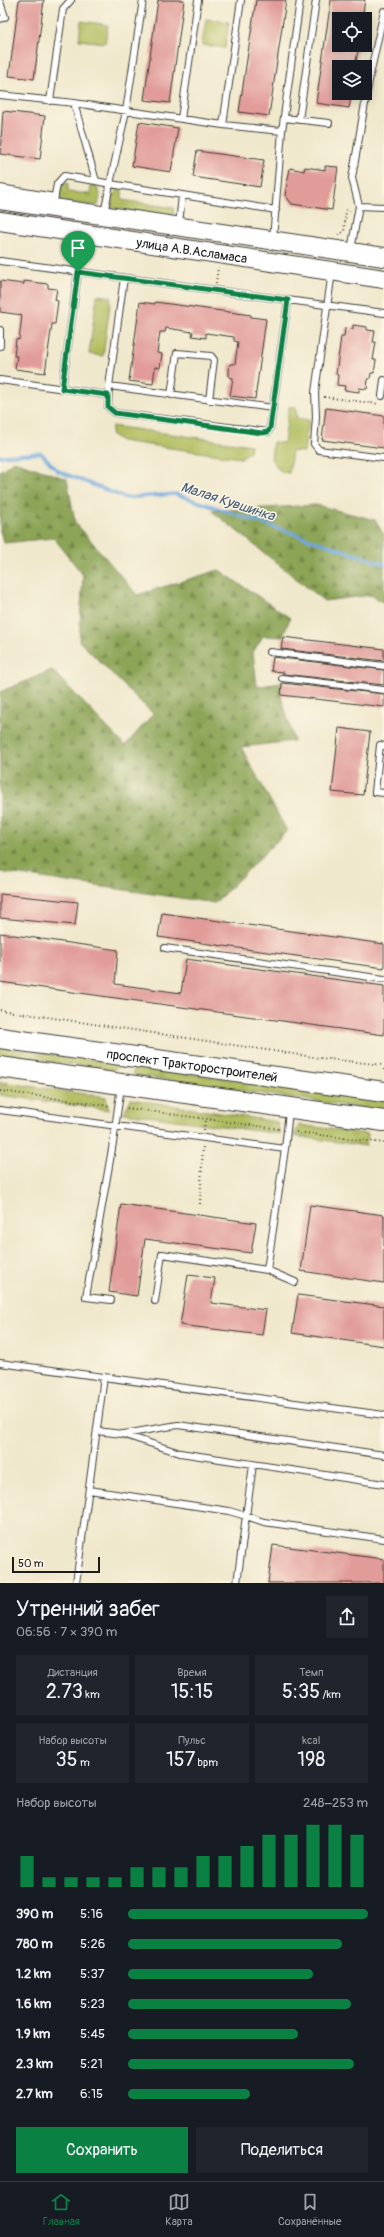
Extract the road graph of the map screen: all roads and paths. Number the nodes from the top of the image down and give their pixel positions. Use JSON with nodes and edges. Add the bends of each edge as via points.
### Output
{"nodes":[{"id":1,"x":71,"y":0,"type":"edge"},
{"id":2,"x":142,"y":0,"type":"edge"},
{"id":3,"x":198,"y":0,"type":"edge"},
{"id":4,"x":241,"y":0,"type":"edge"},
{"id":5,"x":300,"y":0,"type":"edge"},
{"id":6,"x":316,"y":0,"type":"edge"},
{"id":7,"x":0,"y":2,"type":"edge"},
{"id":8,"x":384,"y":11,"type":"edge"},
{"id":9,"x":0,"y":19,"type":"edge"},
{"id":10,"x":0,"y":95,"type":"edge"},
{"id":11,"x":50,"y":101,"type":"junction"},
{"id":12,"x":74,"y":103,"type":"junction"},
{"id":13,"x":126,"y":111,"type":"junction"},
{"id":14,"x":284,"y":118,"type":"junction"},
{"id":15,"x":181,"y":119,"type":"junction"},
{"id":16,"x":299,"y":120,"type":"junction"},
{"id":17,"x":328,"y":123,"type":"dead end"},
{"id":18,"x":223,"y":125,"type":"junction"},
{"id":19,"x":282,"y":131,"type":"junction"},
{"id":20,"x":96,"y":181,"type":"junction"},
{"id":21,"x":110,"y":184,"type":"junction"},
{"id":22,"x":0,"y":188,"type":"edge"},
{"id":23,"x":182,"y":195,"type":"junction"},
{"id":24,"x":0,"y":200,"type":"edge"},
{"id":25,"x":54,"y":202,"type":"junction"},
{"id":26,"x":384,"y":207,"type":"edge"},
{"id":27,"x":358,"y":209,"type":"junction"},
{"id":28,"x":276,"y":210,"type":"junction"},
{"id":29,"x":104,"y":216,"type":"junction"},
{"id":30,"x":0,"y":221,"type":"edge"},
{"id":31,"x":178,"y":227,"type":"junction"},
{"id":32,"x":335,"y":234,"type":"dead end"},
{"id":33,"x":273,"y":241,"type":"junction"},
{"id":34,"x":351,"y":252,"type":"junction"},
{"id":35,"x":384,"y":257,"type":"edge"},
{"id":36,"x":0,"y":260,"type":"edge"},
{"id":37,"x":218,"y":268,"type":"dead end"},
{"id":38,"x":332,"y":271,"type":"junction"},
{"id":39,"x":78,"y":272,"type":"junction"},
{"id":40,"x":124,"y":278,"type":"junction"},
{"id":41,"x":384,"y":279,"type":"edge"},
{"id":42,"x":215,"y":290,"type":"junction"},
{"id":43,"x":288,"y":300,"type":"junction"},
{"id":44,"x":327,"y":305,"type":"junction"},
{"id":45,"x":384,"y":313,"type":"edge"},
{"id":46,"x":0,"y":330,"type":"edge"},
{"id":47,"x":0,"y":346,"type":"edge"},
{"id":48,"x":0,"y":380,"type":"edge"},
{"id":49,"x":384,"y":380,"type":"edge"},
{"id":50,"x":109,"y":386,"type":"junction"},
{"id":51,"x":62,"y":389,"type":"junction"},
{"id":52,"x":108,"y":395,"type":"junction"},
{"id":53,"x":171,"y":395,"type":"junction"},
{"id":54,"x":315,"y":396,"type":"junction"},
{"id":55,"x":382,"y":396,"type":"dead end"},
{"id":56,"x":209,"y":400,"type":"junction"},
{"id":57,"x":384,"y":405,"type":"edge"},
{"id":58,"x":273,"y":408,"type":"junction"},
{"id":59,"x":384,"y":458,"type":"edge"},
{"id":60,"x":270,"y":652,"type":"dead end"},
{"id":61,"x":384,"y":666,"type":"edge"},
{"id":62,"x":282,"y":678,"type":"dead end"},
{"id":63,"x":384,"y":690,"type":"edge"},
{"id":64,"x":384,"y":746,"type":"edge"},
{"id":65,"x":384,"y":793,"type":"edge"},
{"id":66,"x":165,"y":948,"type":"dead end"},
{"id":67,"x":384,"y":979,"type":"edge"},
{"id":68,"x":0,"y":1010,"type":"edge"},
{"id":69,"x":0,"y":1038,"type":"edge"},
{"id":70,"x":126,"y":1056,"type":"junction"},
{"id":71,"x":384,"y":1065,"type":"edge"},
{"id":72,"x":0,"y":1067,"type":"edge"},
{"id":73,"x":121,"y":1084,"type":"junction"},
{"id":74,"x":0,"y":1091,"type":"edge"},
{"id":75,"x":384,"y":1092,"type":"edge"},
{"id":76,"x":112,"y":1106,"type":"dead end"},
{"id":77,"x":124,"y":1108,"type":"dead end"},
{"id":78,"x":289,"y":1108,"type":"junction"},
{"id":79,"x":0,"y":1110,"type":"edge"},
{"id":80,"x":205,"y":1119,"type":"junction"},
{"id":81,"x":384,"y":1121,"type":"edge"},
{"id":82,"x":115,"y":1127,"type":"junction"},
{"id":83,"x":280,"y":1129,"type":"dead end"},
{"id":84,"x":291,"y":1131,"type":"dead end"},
{"id":85,"x":204,"y":1138,"type":"junction"},
{"id":86,"x":384,"y":1143,"type":"edge"},
{"id":87,"x":285,"y":1149,"type":"junction"},
{"id":88,"x":200,"y":1204,"type":"dead end"},
{"id":89,"x":267,"y":1270,"type":"junction"},
{"id":90,"x":295,"y":1282,"type":"dead end"},
{"id":91,"x":110,"y":1300,"type":"dead end"},
{"id":92,"x":155,"y":1301,"type":"dead end"},
{"id":93,"x":0,"y":1363,"type":"edge"},
{"id":94,"x":104,"y":1377,"type":"junction"},
{"id":95,"x":384,"y":1415,"type":"edge"},
{"id":96,"x":97,"y":1431,"type":"junction"},
{"id":97,"x":122,"y":1434,"type":"junction"},
{"id":98,"x":384,"y":1455,"type":"edge"},
{"id":99,"x":253,"y":1465,"type":"junction"},
{"id":100,"x":384,"y":1484,"type":"edge"},
{"id":101,"x":88,"y":1490,"type":"junction"},
{"id":102,"x":246,"y":1516,"type":"junction"},
{"id":103,"x":384,"y":1539,"type":"edge"},
{"id":104,"x":76,"y":1583,"type":"edge"},
{"id":105,"x":237,"y":1583,"type":"edge"}],
"edges":[{"from":1,"to":11,"type":"lane","via":[[63,9]]},
{"from":2,"to":13,"type":"lane"},
{"from":3,"to":15,"type":"lane"},
{"from":4,"to":18,"type":"lane"},
{"from":5,"to":14,"type":"lane"},
{"from":6,"to":16,"type":"lane"},
{"from":7,"to":9,"type":"lane","via":[[5,16]]},
{"from":8,"to":27,"type":"lane","via":[[352,178]]},
{"from":10,"to":11,"type":"lane"},
{"from":11,"to":12,"type":"lane"},
{"from":12,"to":13,"type":"lane"},
{"from":12,"to":20,"type":"lane"},
{"from":13,"to":15,"type":"lane"},
{"from":13,"to":21,"type":"lane"},
{"from":14,"to":16,"type":"lane"},
{"from":14,"to":19,"type":"lane"},
{"from":15,"to":18,"type":"lane"},
{"from":16,"to":17,"type":"lane"},
{"from":18,"to":19,"type":"lane"},
{"from":19,"to":28,"type":"lane"},
{"from":20,"to":21,"type":"lane"},
{"from":20,"to":25,"type":"lane","via":[[64,176],[57,184]]},
{"from":21,"to":23,"type":"lane"},
{"from":21,"to":29,"type":"lane"},
{"from":22,"to":25,"type":"lane"},
{"from":23,"to":28,"type":"lane"},
{"from":23,"to":31,"type":"lane"},
{"from":24,"to":25,"type":"street","name":"улица А.В.Асламаса"},
{"from":25,"to":29,"type":"street","name":"улица А.В.Асламаса"},
{"from":26,"to":27,"type":"lane"},
{"from":27,"to":32,"type":"path","via":[[346,210],[344,232]]},
{"from":27,"to":34,"type":"lane"},
{"from":28,"to":33,"type":"lane"},
{"from":29,"to":31,"type":"street","name":"улица А.В.Асламаса"},
{"from":30,"to":38,"type":"street","name":"улица А.В.Асламаса"},
{"from":31,"to":33,"type":"street","name":"улица А.В.Асламаса"},
{"from":33,"to":34,"type":"street","name":"улица А.В.Асламаса"},
{"from":34,"to":35,"type":"street","name":"улица А.В.Асламаса"},
{"from":36,"to":39,"type":"lane"},
{"from":37,"to":42,"type":"path"},
{"from":38,"to":41,"type":"street","name":"улица А.В.Асламаса"},
{"from":38,"to":44,"type":"lane"},
{"from":39,"to":40,"type":"lane"},
{"from":39,"to":51,"type":"lane"},
{"from":40,"to":42,"type":"lane"},
{"from":40,"to":50,"type":"lane"},
{"from":42,"to":43,"type":"lane"},
{"from":43,"to":44,"type":"lane"},
{"from":43,"to":58,"type":"lane"},
{"from":44,"to":45,"type":"lane"},
{"from":44,"to":54,"type":"lane"},
{"from":46,"to":47,"type":"lane"},
{"from":48,"to":51,"type":"lane"},
{"from":49,"to":55,"type":"lane"},
{"from":50,"to":52,"type":"lane"},
{"from":50,"to":53,"type":"lane"},
{"from":51,"to":52,"type":"lane"},
{"from":52,"to":58,"type":"lane","via":[[108,407],[115,413],[262,433],[268,432],[270,428]]},
{"from":53,"to":56,"type":"lane"},
{"from":53,"to":56,"type":"lane","via":[[177,353],[211,356],[214,360]]},
{"from":54,"to":57,"type":"path"},
{"from":54,"to":59,"type":"lane","via":[[316,448]]},
{"from":56,"to":58,"type":"lane"},
{"from":60,"to":61,"type":"lane"},
{"from":62,"to":63,"type":"lane"},
{"from":64,"to":65,"type":"lane","via":[[380,745],[375,792]]},
{"from":66,"to":67,"type":"lane"},
{"from":68,"to":71,"type":"path","via":[[320,1058]]},
{"from":69,"to":70,"type":"main road","name":"проспект Тракторостроителей"},
{"from":70,"to":73,"type":"main road"},
{"from":70,"to":75,"type":"main road","name":"проспект Тракторостроителей"},
{"from":72,"to":73,"type":"main road"},
{"from":73,"to":78,"type":"main road"},
{"from":73,"to":82,"type":"lane"},
{"from":74,"to":76,"type":"path"},
{"from":77,"to":80,"type":"path"},
{"from":78,"to":81,"type":"main road"},
{"from":78,"to":87,"type":"lane"},
{"from":79,"to":82,"type":"lane"},
{"from":80,"to":83,"type":"path"},
{"from":80,"to":85,"type":"path"},
{"from":82,"to":85,"type":"lane"},
{"from":82,"to":91,"type":"lane","via":[[86,1297]]},
{"from":84,"to":86,"type":"path"},
{"from":85,"to":87,"type":"lane"},
{"from":85,"to":88,"type":"path"},
{"from":87,"to":89,"type":"lane"},
{"from":89,"to":90,"type":"lane"},
{"from":89,"to":92,"type":"lane","via":[[162,1254]]},
{"from":93,"to":94,"type":"lane"},
{"from":94,"to":95,"type":"lane"},
{"from":94,"to":96,"type":"lane"},
{"from":96,"to":97,"type":"lane"},
{"from":96,"to":101,"type":"lane"},
{"from":97,"to":98,"type":"lane","via":[[178,1425]]},
{"from":97,"to":99,"type":"lane","via":[[180,1454]]},
{"from":99,"to":100,"type":"lane"},
{"from":99,"to":102,"type":"lane"},
{"from":101,"to":102,"type":"lane","via":[[229,1511]]},
{"from":101,"to":104,"type":"lane"},
{"from":102,"to":103,"type":"lane","via":[[264,1522]]},
{"from":102,"to":105,"type":"lane"}]}
